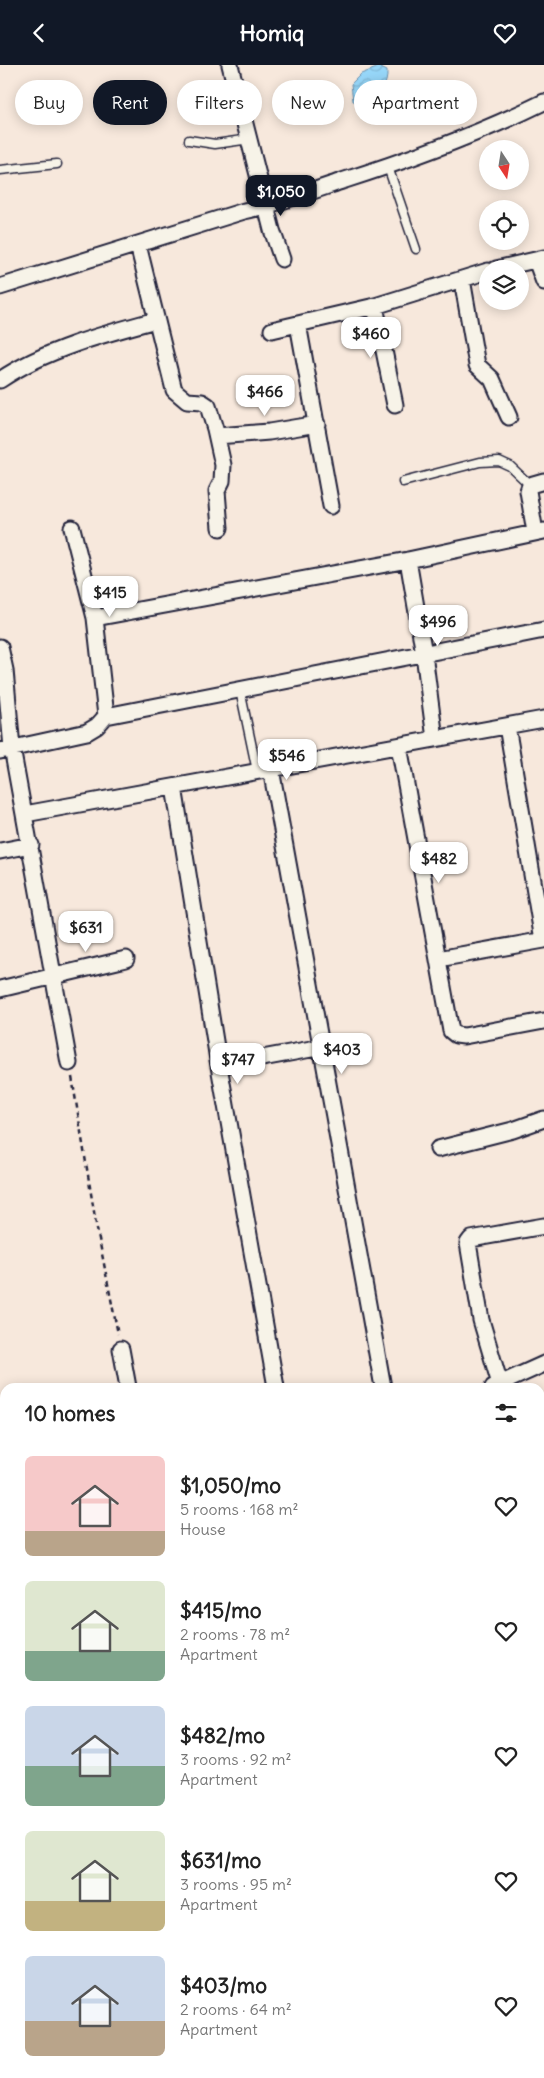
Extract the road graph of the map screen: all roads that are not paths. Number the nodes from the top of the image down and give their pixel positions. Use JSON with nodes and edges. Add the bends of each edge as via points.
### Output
{"nodes":[{"id":1,"x":230,"y":65,"type":"edge"},
{"id":2,"x":544,"y":102,"type":"edge"},
{"id":3,"x":250,"y":139,"type":"junction"},
{"id":4,"x":189,"y":140,"type":"dead end"},
{"id":5,"x":57,"y":163,"type":"dead end"},
{"id":6,"x":388,"y":167,"type":"junction"},
{"id":7,"x":0,"y":170,"type":"edge"},
{"id":8,"x":266,"y":207,"type":"junction"},
{"id":9,"x":138,"y":245,"type":"junction"},
{"id":10,"x":416,"y":249,"type":"dead end"},
{"id":11,"x":282,"y":259,"type":"dead end"},
{"id":12,"x":540,"y":259,"type":"edge"},
{"id":13,"x":479,"y":274,"type":"edge"},
{"id":14,"x":462,"y":279,"type":"junction"},
{"id":15,"x":544,"y":281,"type":"edge"},
{"id":16,"x":0,"y":287,"type":"edge"},
{"id":17,"x":375,"y":307,"type":"junction"},
{"id":18,"x":156,"y":320,"type":"junction"},
{"id":19,"x":298,"y":324,"type":"junction"},
{"id":20,"x":272,"y":331,"type":"dead end"},
{"id":21,"x":0,"y":380,"type":"edge"},
{"id":22,"x":395,"y":405,"type":"dead end"},
{"id":23,"x":509,"y":417,"type":"dead end"},
{"id":24,"x":317,"y":424,"type":"junction"},
{"id":25,"x":217,"y":436,"type":"junction"},
{"id":26,"x":402,"y":482,"type":"dead end"},
{"id":27,"x":537,"y":483,"type":"edge"},
{"id":28,"x":332,"y":506,"type":"dead end"},
{"id":29,"x":72,"y":528,"type":"dead end"},
{"id":30,"x":220,"y":528,"type":"dead end"},
{"id":31,"x":539,"y":531,"type":"edge"},
{"id":32,"x":408,"y":560,"type":"junction"},
{"id":33,"x":95,"y":617,"type":"junction"},
{"id":34,"x":544,"y":630,"type":"edge"},
{"id":35,"x":0,"y":647,"type":"edge"},
{"id":36,"x":424,"y":654,"type":"junction"},
{"id":37,"x":240,"y":690,"type":"junction"},
{"id":38,"x":106,"y":716,"type":"junction"},
{"id":39,"x":544,"y":719,"type":"edge"},
{"id":40,"x":507,"y":726,"type":"junction"},
{"id":41,"x":435,"y":739,"type":"junction"},
{"id":42,"x":399,"y":746,"type":"junction"},
{"id":43,"x":6,"y":749,"type":"edge"},
{"id":44,"x":264,"y":770,"type":"junction"},
{"id":45,"x":174,"y":787,"type":"junction"},
{"id":46,"x":25,"y":814,"type":"junction"},
{"id":47,"x":31,"y":845,"type":"junction"},
{"id":48,"x":0,"y":851,"type":"edge"},
{"id":49,"x":544,"y":940,"type":"edge"},
{"id":50,"x":126,"y":959,"type":"dead end"},
{"id":51,"x":438,"y":959,"type":"junction"},
{"id":52,"x":52,"y":976,"type":"junction"},
{"id":53,"x":0,"y":989,"type":"edge"},
{"id":54,"x":544,"y":1021,"type":"edge"},
{"id":55,"x":322,"y":1047,"type":"junction"},
{"id":56,"x":69,"y":1063,"type":"road end"},
{"id":57,"x":219,"y":1066,"type":"junction"},
{"id":58,"x":544,"y":1119,"type":"edge"},
{"id":59,"x":438,"y":1149,"type":"dead end"},
{"id":60,"x":544,"y":1226,"type":"edge"},
{"id":61,"x":121,"y":1349,"type":"road end"},
{"id":62,"x":544,"y":1364,"type":"edge"},
{"id":63,"x":127,"y":1383,"type":"edge"},
{"id":64,"x":275,"y":1383,"type":"edge"},
{"id":65,"x":381,"y":1383,"type":"edge"},
{"id":66,"x":495,"y":1383,"type":"edge"},
{"id":67,"x":503,"y":1383,"type":"edge"}],
"edges":[{"from":1,"to":3,"type":"street"},
{"from":2,"to":6,"type":"street","via":[[500,124]]},
{"from":3,"to":4,"type":"lane","via":[[214,144]]},
{"from":3,"to":8,"type":"street"},
{"from":5,"to":7,"type":"lane"},
{"from":6,"to":8,"type":"street"},
{"from":6,"to":10,"type":"lane"},
{"from":8,"to":9,"type":"street"},
{"from":8,"to":11,"type":"street"},
{"from":9,"to":16,"type":"street"},
{"from":9,"to":18,"type":"street"},
{"from":12,"to":15,"type":"street"},
{"from":13,"to":14,"type":"street"},
{"from":14,"to":17,"type":"street"},
{"from":14,"to":23,"type":"street","via":[[477,365],[492,379]]},
{"from":17,"to":19,"type":"street"},
{"from":17,"to":22,"type":"street"},
{"from":18,"to":21,"type":"street","via":[[31,362]]},
{"from":18,"to":25,"type":"street","via":[[174,390],[187,401],[202,402],[208,406]]},
{"from":19,"to":20,"type":"street"},
{"from":19,"to":24,"type":"street"},
{"from":24,"to":25,"type":"street"},
{"from":24,"to":28,"type":"street"},
{"from":25,"to":30,"type":"street","via":[[223,465],[218,491]]},
{"from":26,"to":27,"type":"lane","via":[[499,461]]},
{"from":27,"to":31,"type":"street","via":[[528,491]]},
{"from":29,"to":33,"type":"street"},
{"from":31,"to":32,"type":"street"},
{"from":32,"to":33,"type":"street"},
{"from":32,"to":36,"type":"street"},
{"from":33,"to":38,"type":"street"},
{"from":34,"to":36,"type":"street"},
{"from":35,"to":43,"type":"street","via":[[5,671]]},
{"from":36,"to":37,"type":"street"},
{"from":36,"to":41,"type":"street"},
{"from":37,"to":38,"type":"street"},
{"from":37,"to":44,"type":"lane"},
{"from":38,"to":43,"type":"street","via":[[97,727],[87,732]]},
{"from":39,"to":40,"type":"street"},
{"from":40,"to":41,"type":"street"},
{"from":40,"to":49,"type":"street"},
{"from":41,"to":42,"type":"street"},
{"from":42,"to":44,"type":"street"},
{"from":42,"to":51,"type":"street"},
{"from":43,"to":46,"type":"street"},
{"from":44,"to":45,"type":"street"},
{"from":44,"to":55,"type":"street"},
{"from":45,"to":46,"type":"street"},
{"from":45,"to":57,"type":"street"},
{"from":46,"to":47,"type":"street"},
{"from":47,"to":48,"type":"street"},
{"from":47,"to":52,"type":"street"},
{"from":49,"to":51,"type":"street"},
{"from":50,"to":52,"type":"street"},
{"from":51,"to":54,"type":"street","via":[[451,1031],[456,1035]]},
{"from":52,"to":53,"type":"street"},
{"from":52,"to":56,"type":"street"},
{"from":55,"to":57,"type":"street"},
{"from":55,"to":65,"type":"street"},
{"from":57,"to":64,"type":"street"},
{"from":58,"to":59,"type":"street"},
{"from":60,"to":66,"type":"street","via":[[471,1239],[468,1243]]},
{"from":61,"to":63,"type":"street"},
{"from":62,"to":67,"type":"street"}]}
